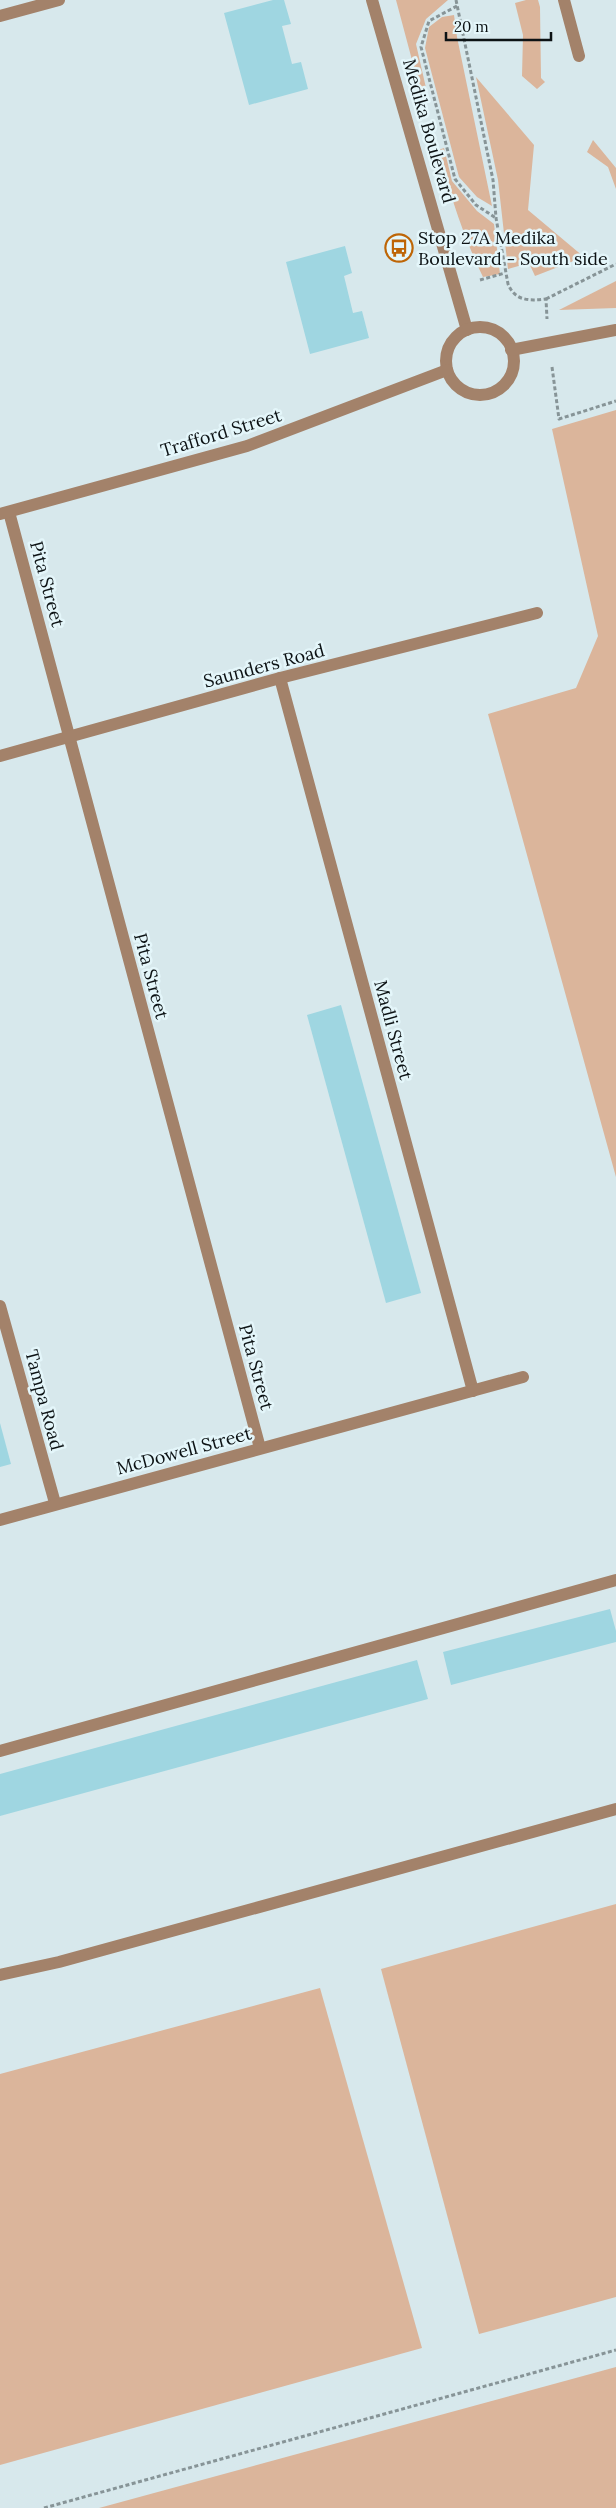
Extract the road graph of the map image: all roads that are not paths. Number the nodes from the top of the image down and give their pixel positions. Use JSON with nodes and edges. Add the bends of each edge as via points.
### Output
{"nodes":[{"id":1,"x":59,"y":0,"type":"edge"},
{"id":2,"x":372,"y":0,"type":"edge"},
{"id":3,"x":564,"y":0,"type":"edge"},
{"id":4,"x":0,"y":16,"type":"edge"},
{"id":5,"x":580,"y":56,"type":"dead end"},
{"id":6,"x":467,"y":330,"type":"junction"},
{"id":7,"x":616,"y":330,"type":"edge"},
{"id":8,"x":511,"y":350,"type":"junction"},
{"id":9,"x":447,"y":370,"type":"junction"},
{"id":10,"x":5,"y":513,"type":"edge"},
{"id":11,"x":537,"y":613,"type":"dead end"},
{"id":12,"x":280,"y":678,"type":"junction"},
{"id":13,"x":69,"y":738,"type":"junction"},
{"id":14,"x":0,"y":756,"type":"edge"},
{"id":15,"x":0,"y":1306,"type":"edge"},
{"id":16,"x":523,"y":1377,"type":"dead end"},
{"id":17,"x":473,"y":1391,"type":"junction"},
{"id":18,"x":260,"y":1448,"type":"junction"},
{"id":19,"x":55,"y":1503,"type":"junction"},
{"id":20,"x":0,"y":1520,"type":"edge"},
{"id":21,"x":616,"y":1580,"type":"edge"},
{"id":22,"x":0,"y":1751,"type":"edge"},
{"id":23,"x":616,"y":1810,"type":"edge"},
{"id":24,"x":0,"y":1975,"type":"edge"}],
"edges":[{"from":1,"to":4,"type":"street"},
{"from":2,"to":6,"type":"street","name":"Medika Boulevard"},
{"from":3,"to":5,"type":"street"},
{"from":6,"to":8,"type":"street","via":[[478,328],[498,333]]},
{"from":6,"to":9,"type":"street","via":[[452,343],[446,361]]},
{"from":7,"to":8,"type":"street"},
{"from":8,"to":9,"type":"street","via":[[512,371],[507,381],[490,394],[479,395],[463,390]]},
{"from":9,"to":10,"type":"street","name":"Trafford Street","via":[[247,446]]},
{"from":10,"to":13,"type":"street","name":"Pita Street"},
{"from":11,"to":12,"type":"street","name":"Saunders Road"},
{"from":12,"to":13,"type":"street","name":"Saunders Road"},
{"from":12,"to":17,"type":"street","name":"Madli Street"},
{"from":13,"to":14,"type":"street","name":"Saunders Road"},
{"from":13,"to":18,"type":"street","name":"Pita Street"},
{"from":15,"to":19,"type":"street","name":"Tampa Road"},
{"from":16,"to":17,"type":"street","name":"McDowell Street"},
{"from":17,"to":18,"type":"street","name":"McDowell Street"},
{"from":18,"to":19,"type":"street","name":"McDowell Street"},
{"from":19,"to":20,"type":"street","name":"McDowell Street"},
{"from":21,"to":22,"type":"street"},
{"from":23,"to":24,"type":"street","via":[[59,1962]]}]}
